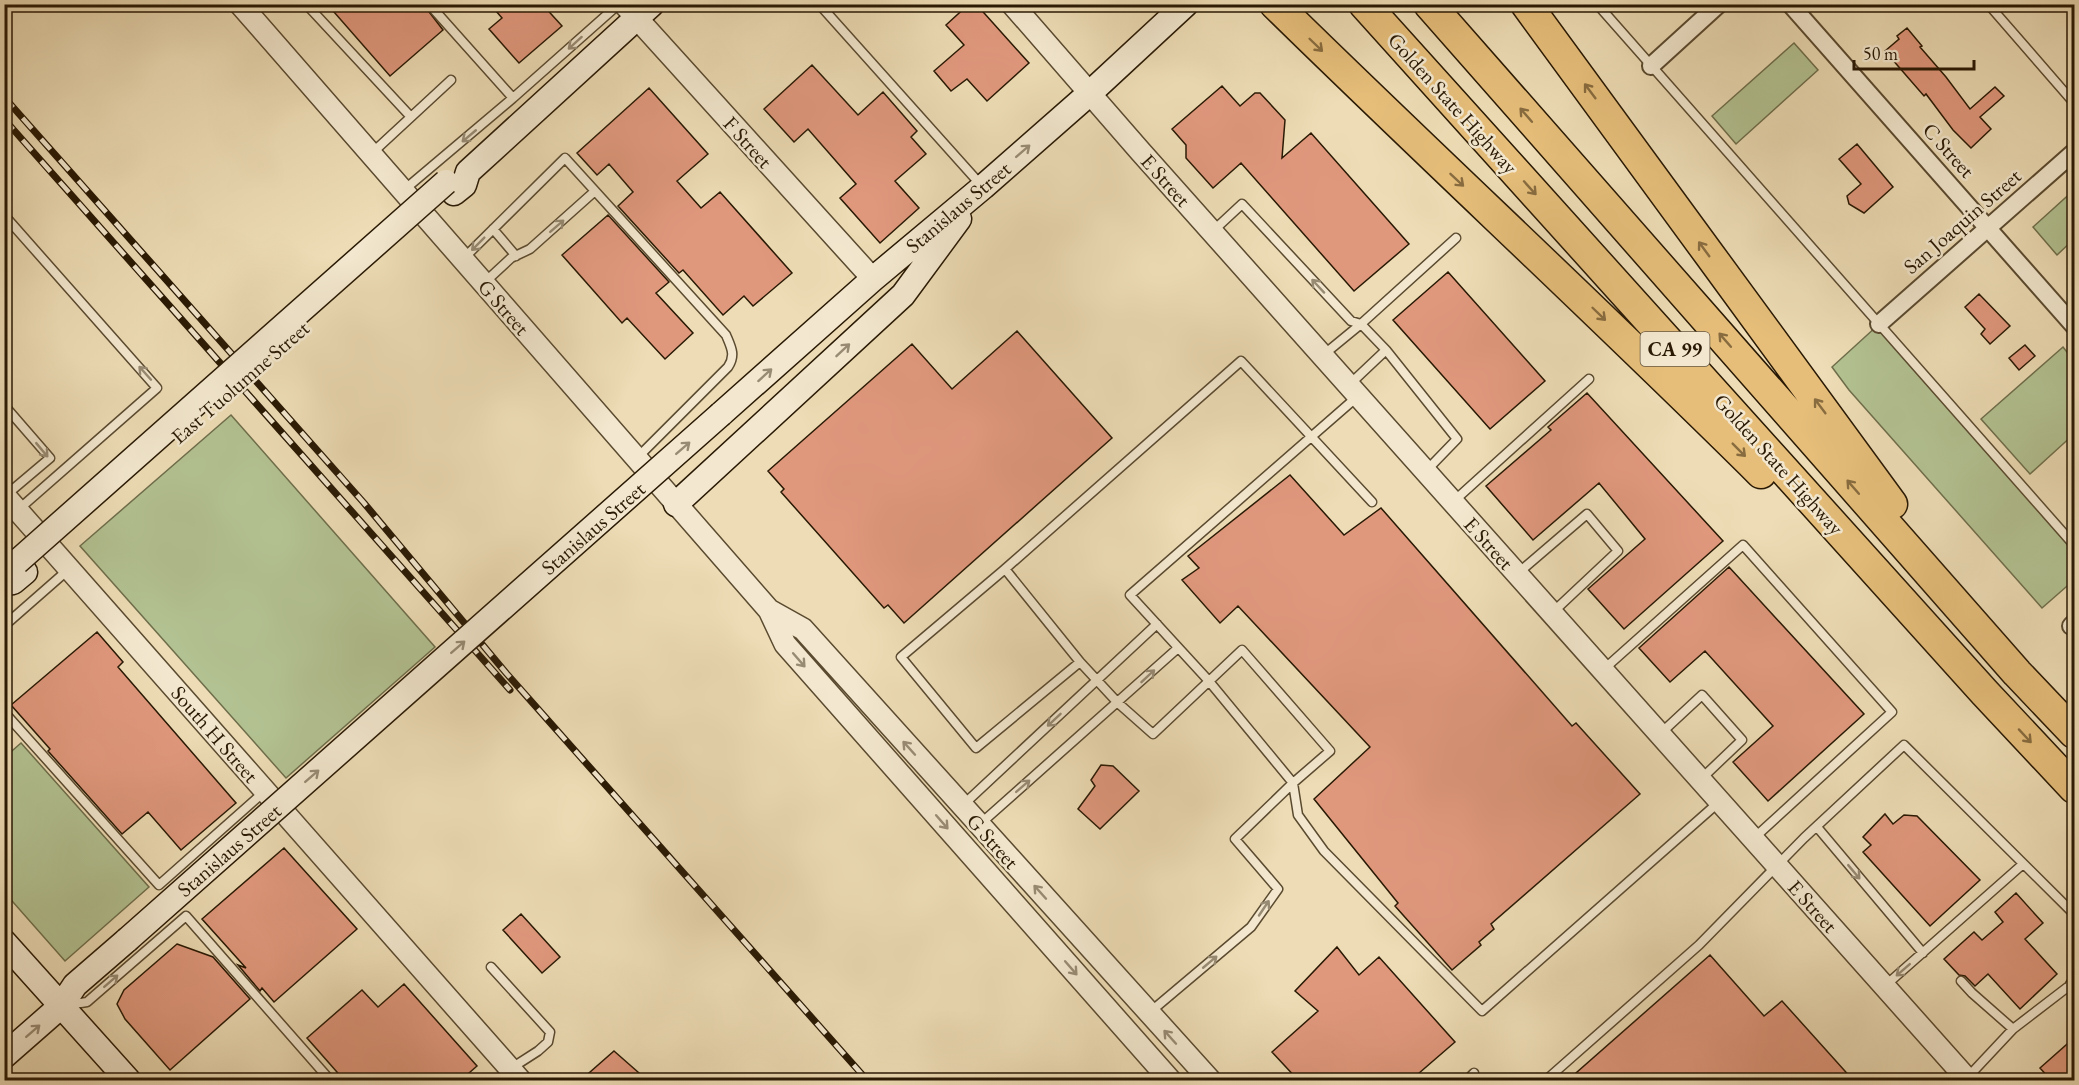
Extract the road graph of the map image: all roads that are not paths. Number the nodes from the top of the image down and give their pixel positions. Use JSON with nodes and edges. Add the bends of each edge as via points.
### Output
{"nodes":[{"id":1,"x":240,"y":4,"type":"edge"},
{"id":2,"x":306,"y":4,"type":"edge"},
{"id":3,"x":429,"y":4,"type":"edge"},
{"id":4,"x":819,"y":4,"type":"edge"},
{"id":5,"x":1012,"y":4,"type":"edge"},
{"id":6,"x":1186,"y":4,"type":"edge"},
{"id":7,"x":1275,"y":4,"type":"edge"},
{"id":8,"x":1364,"y":4,"type":"edge"},
{"id":9,"x":1429,"y":4,"type":"edge"},
{"id":10,"x":1526,"y":4,"type":"edge"},
{"id":11,"x":1597,"y":4,"type":"edge"},
{"id":12,"x":1719,"y":4,"type":"edge"},
{"id":13,"x":1790,"y":4,"type":"edge"},
{"id":14,"x":1988,"y":4,"type":"edge"},
{"id":15,"x":633,"y":8,"type":"edge"},
{"id":16,"x":1651,"y":66,"type":"junction"},
{"id":17,"x":451,"y":80,"type":"dead end"},
{"id":18,"x":1090,"y":93,"type":"junction"},
{"id":19,"x":513,"y":98,"type":"junction"},
{"id":20,"x":2074,"y":103,"type":"edge"},
{"id":21,"x":411,"y":117,"type":"junction"},
{"id":22,"x":2074,"y":152,"type":"edge"},
{"id":23,"x":371,"y":154,"type":"junction"},
{"id":24,"x":983,"y":187,"type":"junction"},
{"id":25,"x":403,"y":191,"type":"junction"},
{"id":26,"x":595,"y":191,"type":"junction"},
{"id":27,"x":6,"y":220,"type":"edge"},
{"id":28,"x":1988,"y":228,"type":"junction"},
{"id":29,"x":493,"y":229,"type":"junction"},
{"id":30,"x":1212,"y":232,"type":"junction"},
{"id":31,"x":1456,"y":238,"type":"dead end"},
{"id":32,"x":516,"y":256,"type":"junction"},
{"id":33,"x":462,"y":259,"type":"junction"},
{"id":34,"x":873,"y":279,"type":"junction"},
{"id":35,"x":484,"y":284,"type":"junction"},
{"id":36,"x":1361,"y":324,"type":"junction"},
{"id":37,"x":1879,"y":324,"type":"junction"},
{"id":38,"x":2074,"y":326,"type":"edge"},
{"id":39,"x":1386,"y":350,"type":"junction"},
{"id":40,"x":1322,"y":356,"type":"junction"},
{"id":41,"x":1589,"y":379,"type":"dead end"},
{"id":42,"x":1353,"y":390,"type":"junction"},
{"id":43,"x":4,"y":405,"type":"edge"},
{"id":44,"x":1311,"y":438,"type":"junction"},
{"id":45,"x":637,"y":458,"type":"junction"},
{"id":46,"x":1426,"y":472,"type":"junction"},
{"id":47,"x":9,"y":500,"type":"edge"},
{"id":48,"x":1372,"y":502,"type":"dead end"},
{"id":49,"x":1453,"y":502,"type":"junction"},
{"id":50,"x":676,"y":504,"type":"junction"},
{"id":51,"x":2074,"y":545,"type":"edge"},
{"id":52,"x":70,"y":569,"type":"junction"},
{"id":53,"x":1005,"y":569,"type":"junction"},
{"id":54,"x":13,"y":572,"type":"edge"},
{"id":55,"x":1517,"y":574,"type":"junction"},
{"id":56,"x":769,"y":610,"type":"junction"},
{"id":57,"x":1552,"y":613,"type":"junction"},
{"id":58,"x":1157,"y":624,"type":"junction"},
{"id":59,"x":4,"y":626,"type":"edge"},
{"id":60,"x":1178,"y":648,"type":"junction"},
{"id":61,"x":1080,"y":662,"type":"junction"},
{"id":62,"x":1603,"y":671,"type":"junction"},
{"id":63,"x":2017,"y":673,"type":"junction"},
{"id":64,"x":1097,"y":680,"type":"junction"},
{"id":65,"x":1208,"y":680,"type":"junction"},
{"id":66,"x":1985,"y":693,"type":"junction"},
{"id":67,"x":1118,"y":703,"type":"junction"},
{"id":68,"x":4,"y":712,"type":"edge"},
{"id":69,"x":2074,"y":733,"type":"edge"},
{"id":70,"x":1660,"y":734,"type":"junction"},
{"id":71,"x":1701,"y":780,"type":"junction"},
{"id":72,"x":1293,"y":783,"type":"junction"},
{"id":73,"x":2074,"y":788,"type":"edge"},
{"id":74,"x":266,"y":791,"type":"junction"},
{"id":75,"x":1719,"y":802,"type":"junction"},
{"id":76,"x":962,"y":806,"type":"junction"},
{"id":77,"x":979,"y":825,"type":"junction"},
{"id":78,"x":1816,"y":827,"type":"junction"},
{"id":79,"x":1753,"y":839,"type":"junction"},
{"id":80,"x":2023,"y":864,"type":"junction"},
{"id":81,"x":1777,"y":866,"type":"junction"},
{"id":82,"x":2074,"y":914,"type":"edge"},
{"id":83,"x":4,"y":942,"type":"edge"},
{"id":84,"x":1923,"y":953,"type":"junction"},
{"id":85,"x":491,"y":967,"type":"dead end"},
{"id":86,"x":2074,"y":978,"type":"edge"},
{"id":87,"x":1961,"y":981,"type":"dead end"},
{"id":88,"x":1884,"y":986,"type":"junction"},
{"id":89,"x":61,"y":1006,"type":"junction"},
{"id":90,"x":1149,"y":1013,"type":"junction"},
{"id":91,"x":2013,"y":1029,"type":"junction"},
{"id":92,"x":4,"y":1056,"type":"edge"},
{"id":93,"x":1474,"y":1073,"type":"dead end"},
{"id":94,"x":509,"y":1077,"type":"edge"},
{"id":95,"x":1967,"y":1079,"type":"edge"},
{"id":96,"x":128,"y":1080,"type":"edge"},
{"id":97,"x":330,"y":1080,"type":"edge"},
{"id":98,"x":1170,"y":1080,"type":"edge"},
{"id":99,"x":1210,"y":1080,"type":"edge"},
{"id":100,"x":1467,"y":1080,"type":"edge"},
{"id":101,"x":1546,"y":1080,"type":"edge"}],
"edges":[{"from":1,"to":23,"type":"street","name":"G Street"},
{"from":2,"to":21,"type":"lane"},
{"from":3,"to":19,"type":"lane"},
{"from":4,"to":24,"type":"lane"},
{"from":5,"to":18,"type":"street","name":"E Street"},
{"from":6,"to":18,"type":"main road","name":"Stanislaus Street"},
{"from":7,"to":66,"type":"highway","one_way":true,"via":[[1669,380]]},
{"from":8,"to":66,"type":"highway","name":"Golden State Highway","number":"CA 99","one_way":true},
{"from":63,"to":9,"type":"highway","name":"Golden State Highway","number":"CA 99","one_way":true},
{"from":63,"to":10,"type":"highway","one_way":true},
{"from":11,"to":16,"type":"lane"},
{"from":12,"to":16,"type":"street"},
{"from":13,"to":28,"type":"street","name":"C Street"},
{"from":14,"to":20,"type":"lane"},
{"from":15,"to":19,"type":"lane","one_way":true},
{"from":15,"to":34,"type":"street","name":"F Street"},
{"from":15,"to":54,"type":"main road","name":"East Tuolumne Street","bridge":true,"via":[[614,38],[468,172],[456,173],[450,188]]},
{"from":16,"to":37,"type":"lane"},
{"from":17,"to":21,"type":"lane"},
{"from":24,"to":18,"type":"main road","name":"Stanislaus Street","one_way":true},
{"from":18,"to":30,"type":"street","name":"E Street"},
{"from":19,"to":25,"type":"lane","one_way":true},
{"from":21,"to":23,"type":"lane"},
{"from":22,"to":28,"type":"street","name":"San Joaquin Street"},
{"from":23,"to":25,"type":"street","name":"G Street"},
{"from":24,"to":34,"type":"main road","name":"Stanislaus Street"},
{"from":50,"to":24,"type":"main road","one_way":true,"via":[[903,295]]},
{"from":25,"to":33,"type":"street","name":"G Street"},
{"from":26,"to":29,"type":"lane","via":[[565,158]]},
{"from":32,"to":26,"type":"lane","one_way":true,"via":[[530,249]]},
{"from":26,"to":45,"type":"lane","via":[[726,335],[732,349],[733,360],[728,367]]},
{"from":47,"to":27,"type":"lane","one_way":true,"via":[[157,388]]},
{"from":28,"to":37,"type":"street","name":"San Joaquin Street"},
{"from":28,"to":38,"type":"street","name":"C Street"},
{"from":29,"to":32,"type":"lane"},
{"from":29,"to":33,"type":"lane","one_way":true},
{"from":36,"to":30,"type":"lane","one_way":true,"via":[[1351,321],[1242,204]]},
{"from":30,"to":40,"type":"street","name":"E Street"},
{"from":31,"to":36,"type":"lane"},
{"from":32,"to":35,"type":"lane"},
{"from":33,"to":35,"type":"street","name":"G Street"},
{"from":89,"to":34,"type":"main road","name":"Stanislaus Street","one_way":true,"bridge":true,"via":[[75,985]]},
{"from":35,"to":45,"type":"street","name":"G Street"},
{"from":36,"to":39,"type":"lane"},
{"from":36,"to":40,"type":"lane"},
{"from":37,"to":51,"type":"lane"},
{"from":39,"to":42,"type":"lane"},
{"from":39,"to":46,"type":"lane","via":[[1458,439]]},
{"from":40,"to":42,"type":"street","name":"E Street"},
{"from":41,"to":49,"type":"lane"},
{"from":42,"to":44,"type":"lane"},
{"from":42,"to":46,"type":"street","name":"E Street"},
{"from":43,"to":47,"type":"lane","one_way":true,"via":[[50,458]]},
{"from":44,"to":48,"type":"lane"},
{"from":44,"to":53,"type":"lane","via":[[1241,361]]},
{"from":44,"to":58,"type":"lane","via":[[1130,595]]},
{"from":45,"to":50,"type":"street","name":"G Street"},
{"from":46,"to":49,"type":"street","name":"E Street"},
{"from":47,"to":52,"type":"street","name":"South H Street"},
{"from":49,"to":55,"type":"street","name":"E Street"},
{"from":50,"to":56,"type":"street","name":"G Street"},
{"from":52,"to":59,"type":"lane"},
{"from":52,"to":74,"type":"street","name":"South H Street"},
{"from":53,"to":61,"type":"lane"},
{"from":53,"to":61,"type":"lane","via":[[901,657],[976,748]]},
{"from":55,"to":57,"type":"street","name":"E Street"},
{"from":55,"to":57,"type":"lane","via":[[1587,514],[1618,551]]},
{"from":76,"to":56,"type":"street","name":"G Street","one_way":true,"via":[[803,629]]},
{"from":56,"to":98,"type":"street","name":"G Street","one_way":true,"via":[[785,644]]},
{"from":57,"to":62,"type":"street","name":"E Street"},
{"from":58,"to":60,"type":"lane"},
{"from":58,"to":64,"type":"lane"},
{"from":60,"to":65,"type":"lane"},
{"from":67,"to":60,"type":"lane","one_way":true},
{"from":61,"to":64,"type":"lane"},
{"from":62,"to":70,"type":"street","name":"E Street"},
{"from":62,"to":79,"type":"lane","via":[[1743,545],[1892,712]]},
{"from":63,"to":69,"type":"highway","name":"Golden State Highway","number":"CA 99"},
{"from":64,"to":67,"type":"lane"},
{"from":64,"to":76,"type":"lane","one_way":true},
{"from":65,"to":67,"type":"lane","via":[[1153,734]]},
{"from":65,"to":72,"type":"lane"},
{"from":65,"to":72,"type":"lane","via":[[1242,650],[1330,751]]},
{"from":66,"to":73,"type":"highway","name":"Golden State Highway","number":"CA 99","one_way":true},
{"from":77,"to":67,"type":"lane","one_way":true},
{"from":68,"to":74,"type":"lane","via":[[159,885]]},
{"from":70,"to":71,"type":"street","name":"E Street"},
{"from":70,"to":71,"type":"lane","via":[[1702,695],[1736,732],[1742,740]]},
{"from":71,"to":75,"type":"street","name":"E Street"},
{"from":72,"to":75,"type":"lane","via":[[1298,815],[1324,851],[1482,1011]]},
{"from":90,"to":72,"type":"lane","one_way":true,"via":[[1251,927],[1278,889],[1235,839]]},
{"from":74,"to":94,"type":"street","name":"South H Street"},
{"from":75,"to":79,"type":"street","name":"E Street"},
{"from":76,"to":77,"type":"street","name":"G Street"},
{"from":90,"to":77,"type":"street","name":"G Street","one_way":true},
{"from":78,"to":80,"type":"lane","via":[[1904,745]]},
{"from":78,"to":81,"type":"lane"},
{"from":78,"to":84,"type":"lane","one_way":true},
{"from":79,"to":81,"type":"street","name":"E Street"},
{"from":80,"to":82,"type":"lane"},
{"from":80,"to":84,"type":"lane"},
{"from":81,"to":88,"type":"street","name":"E Street"},
{"from":81,"to":101,"type":"lane","via":[[1699,945]]},
{"from":83,"to":89,"type":"main road"},
{"from":84,"to":88,"type":"lane","one_way":true},
{"from":85,"to":94,"type":"lane","via":[[550,1032],[548,1042]]},
{"from":86,"to":91,"type":"lane"},
{"from":87,"to":91,"type":"lane"},
{"from":88,"to":95,"type":"street","name":"E Street"},
{"from":92,"to":89,"type":"main road","name":"Stanislaus Street","one_way":true},
{"from":89,"to":96,"type":"main road"},
{"from":89,"to":97,"type":"lane","one_way":true,"via":[[87,1002],[186,916]]},
{"from":99,"to":90,"type":"street","name":"G Street","one_way":true},
{"from":91,"to":95,"type":"lane"},
{"from":93,"to":100,"type":"lane"}]}
